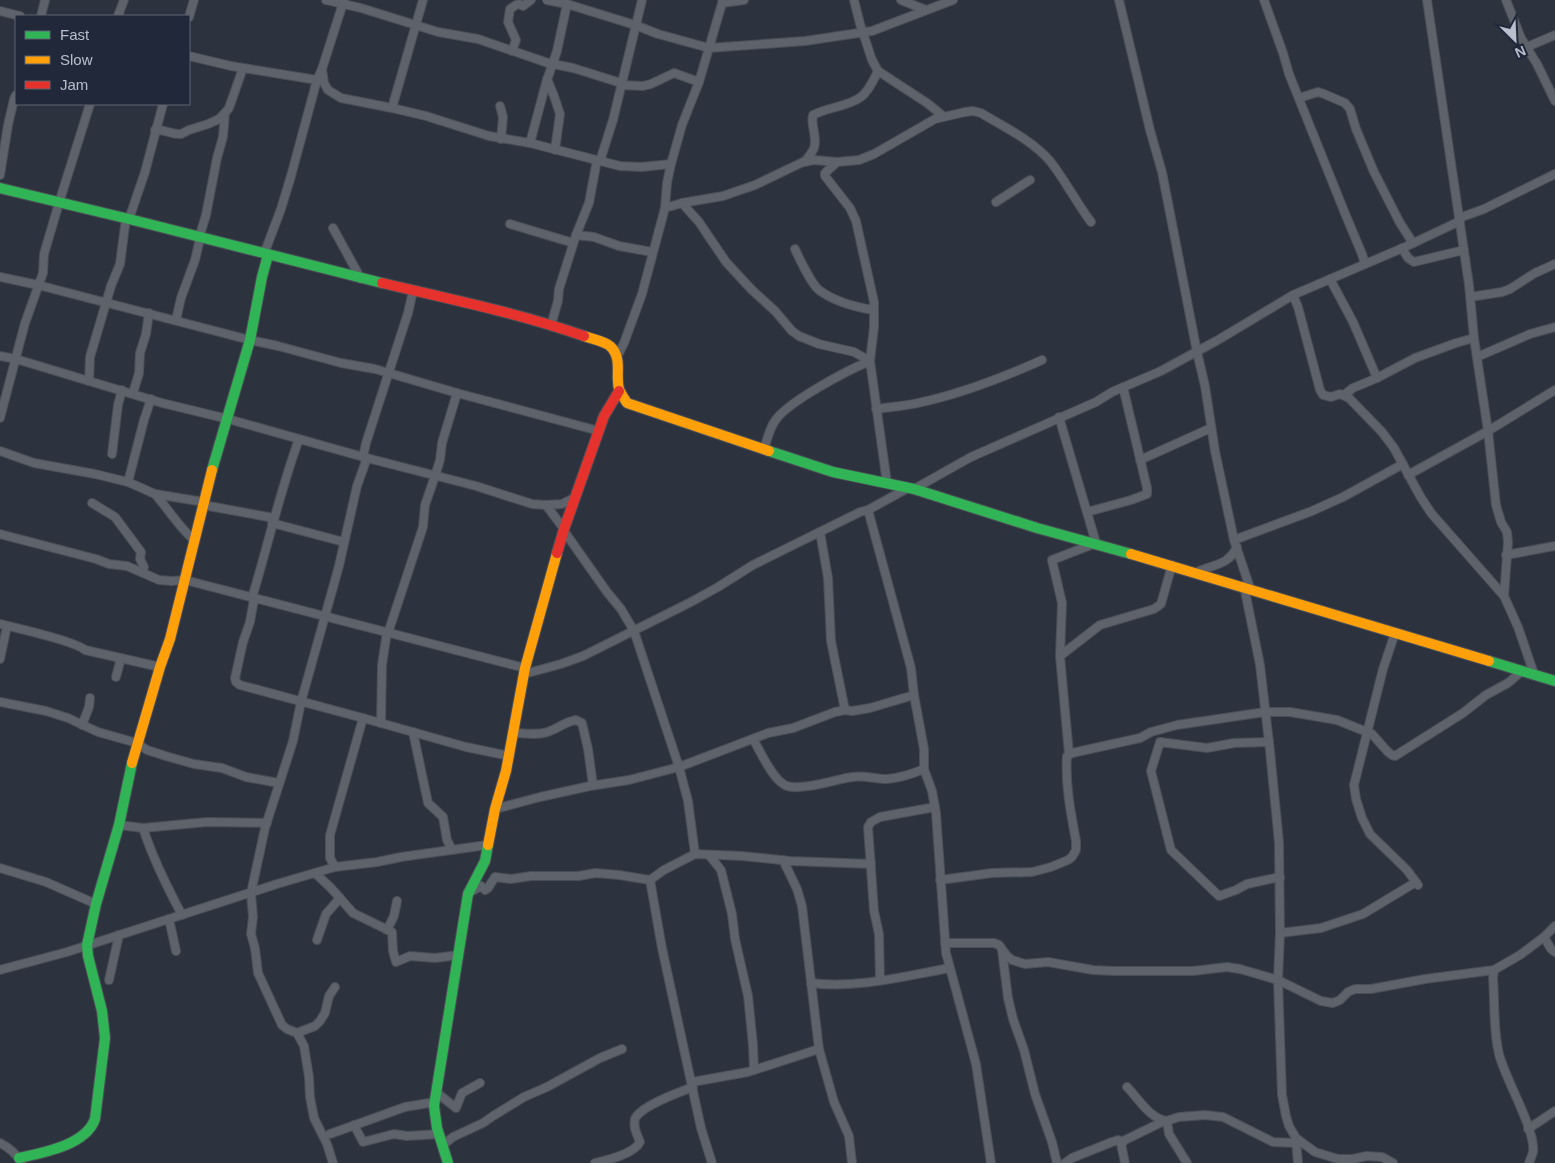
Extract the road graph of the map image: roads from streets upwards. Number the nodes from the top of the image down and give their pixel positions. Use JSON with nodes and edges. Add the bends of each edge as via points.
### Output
{"nodes":[{"id":1,"x":46,"y":0,"type":"edge"},
{"id":2,"x":124,"y":0,"type":"edge"},
{"id":3,"x":194,"y":0,"type":"edge"},
{"id":4,"x":326,"y":0,"type":"edge"},
{"id":5,"x":422,"y":0,"type":"edge"},
{"id":6,"x":531,"y":0,"type":"edge"},
{"id":7,"x":547,"y":0,"type":"edge"},
{"id":8,"x":642,"y":0,"type":"edge"},
{"id":9,"x":744,"y":0,"type":"edge"},
{"id":10,"x":854,"y":0,"type":"edge"},
{"id":11,"x":901,"y":0,"type":"edge"},
{"id":12,"x":953,"y":0,"type":"edge"},
{"id":13,"x":1119,"y":0,"type":"edge"},
{"id":14,"x":1264,"y":0,"type":"edge"},
{"id":15,"x":1427,"y":0,"type":"edge"},
{"id":16,"x":1506,"y":0,"type":"edge"},
{"id":17,"x":343,"y":2,"type":"edge"},
{"id":18,"x":722,"y":2,"type":"edge"},
{"id":19,"x":567,"y":4,"type":"junction"},
{"id":20,"x":926,"y":10,"type":"junction"},
{"id":21,"x":0,"y":11,"type":"edge"},
{"id":22,"x":16,"y":15,"type":"edge"},
{"id":23,"x":41,"y":15,"type":"edge"},
{"id":24,"x":118,"y":15,"type":"edge"},
{"id":25,"x":190,"y":15,"type":"edge"},
{"id":26,"x":415,"y":24,"type":"junction"},
{"id":27,"x":635,"y":25,"type":"junction"},
{"id":28,"x":863,"y":33,"type":"junction"},
{"id":29,"x":1555,"y":35,"type":"edge"},
{"id":30,"x":1527,"y":47,"type":"junction"},
{"id":31,"x":709,"y":48,"type":"junction"},
{"id":32,"x":512,"y":51,"type":"junction"},
{"id":33,"x":190,"y":56,"type":"edge"},
{"id":34,"x":553,"y":64,"type":"junction"},
{"id":35,"x":243,"y":68,"type":"junction"},
{"id":36,"x":322,"y":70,"type":"junction"},
{"id":37,"x":878,"y":71,"type":"junction"},
{"id":38,"x":547,"y":79,"type":"junction"},
{"id":39,"x":317,"y":80,"type":"junction"},
{"id":40,"x":699,"y":82,"type":"junction"},
{"id":41,"x":621,"y":84,"type":"junction"},
{"id":42,"x":15,"y":97,"type":"edge"},
{"id":43,"x":1299,"y":98,"type":"junction"},
{"id":44,"x":1555,"y":101,"type":"edge"},
{"id":45,"x":90,"y":105,"type":"edge"},
{"id":46,"x":163,"y":105,"type":"edge"},
{"id":47,"x":500,"y":106,"type":"dead end"},
{"id":48,"x":392,"y":108,"type":"junction"},
{"id":49,"x":225,"y":113,"type":"junction"},
{"id":50,"x":943,"y":116,"type":"junction"},
{"id":51,"x":155,"y":130,"type":"junction"},
{"id":52,"x":501,"y":139,"type":"junction"},
{"id":53,"x":530,"y":143,"type":"junction"},
{"id":54,"x":555,"y":150,"type":"junction"},
{"id":55,"x":599,"y":161,"type":"junction"},
{"id":56,"x":805,"y":162,"type":"junction"},
{"id":57,"x":836,"y":162,"type":"junction"},
{"id":58,"x":671,"y":164,"type":"junction"},
{"id":59,"x":1555,"y":174,"type":"edge"},
{"id":60,"x":0,"y":175,"type":"edge"},
{"id":61,"x":1030,"y":180,"type":"dead end"},
{"id":62,"x":0,"y":188,"type":"edge"},
{"id":63,"x":682,"y":202,"type":"junction"},
{"id":64,"x":996,"y":202,"type":"dead end"},
{"id":65,"x":59,"y":203,"type":"junction"},
{"id":66,"x":665,"y":208,"type":"junction"},
{"id":67,"x":127,"y":219,"type":"junction"},
{"id":68,"x":1460,"y":220,"type":"junction"},
{"id":69,"x":1091,"y":222,"type":"dead end"},
{"id":70,"x":510,"y":224,"type":"dead end"},
{"id":71,"x":333,"y":228,"type":"dead end"},
{"id":72,"x":576,"y":235,"type":"junction"},
{"id":73,"x":199,"y":238,"type":"junction"},
{"id":74,"x":570,"y":242,"type":"dead end"},
{"id":75,"x":1413,"y":243,"type":"junction"},
{"id":76,"x":1402,"y":248,"type":"junction"},
{"id":77,"x":795,"y":249,"type":"dead end"},
{"id":78,"x":1464,"y":250,"type":"junction"},
{"id":79,"x":652,"y":252,"type":"junction"},
{"id":80,"x":266,"y":255,"type":"junction"},
{"id":81,"x":1365,"y":264,"type":"junction"},
{"id":82,"x":1555,"y":264,"type":"edge"},
{"id":83,"x":0,"y":277,"type":"edge"},
{"id":84,"x":361,"y":279,"type":"junction"},
{"id":85,"x":1330,"y":279,"type":"junction"},
{"id":86,"x":38,"y":285,"type":"junction"},
{"id":87,"x":413,"y":290,"type":"junction"},
{"id":88,"x":1293,"y":294,"type":"junction"},
{"id":89,"x":1470,"y":297,"type":"junction"},
{"id":90,"x":107,"y":302,"type":"junction"},
{"id":91,"x":874,"y":310,"type":"junction"},
{"id":92,"x":149,"y":313,"type":"junction"},
{"id":93,"x":176,"y":320,"type":"junction"},
{"id":94,"x":552,"y":325,"type":"junction"},
{"id":95,"x":1555,"y":327,"type":"edge"},
{"id":96,"x":1474,"y":338,"type":"junction"},
{"id":97,"x":250,"y":340,"type":"junction"},
{"id":98,"x":1197,"y":352,"type":"junction"},
{"id":99,"x":618,"y":355,"type":"junction"},
{"id":100,"x":0,"y":356,"type":"edge"},
{"id":101,"x":1477,"y":357,"type":"junction"},
{"id":102,"x":16,"y":359,"type":"junction"},
{"id":103,"x":1042,"y":360,"type":"dead end"},
{"id":104,"x":870,"y":361,"type":"junction"},
{"id":105,"x":389,"y":373,"type":"junction"},
{"id":106,"x":1377,"y":378,"type":"junction"},
{"id":107,"x":89,"y":381,"type":"junction"},
{"id":108,"x":1122,"y":387,"type":"junction"},
{"id":109,"x":122,"y":390,"type":"junction"},
{"id":110,"x":1555,"y":390,"type":"edge"},
{"id":111,"x":619,"y":391,"type":"junction"},
{"id":112,"x":457,"y":393,"type":"junction"},
{"id":113,"x":133,"y":394,"type":"junction"},
{"id":114,"x":1344,"y":395,"type":"junction"},
{"id":115,"x":151,"y":399,"type":"junction"},
{"id":116,"x":876,"y":409,"type":"junction"},
{"id":117,"x":1059,"y":417,"type":"junction"},
{"id":118,"x":0,"y":418,"type":"edge"},
{"id":119,"x":228,"y":419,"type":"junction"},
{"id":120,"x":1211,"y":428,"type":"junction"},
{"id":121,"x":598,"y":431,"type":"junction"},
{"id":122,"x":1488,"y":431,"type":"junction"},
{"id":123,"x":299,"y":439,"type":"junction"},
{"id":124,"x":764,"y":450,"type":"junction"},
{"id":125,"x":0,"y":451,"type":"edge"},
{"id":126,"x":112,"y":454,"type":"dead end"},
{"id":127,"x":366,"y":458,"type":"junction"},
{"id":128,"x":1140,"y":460,"type":"junction"},
{"id":129,"x":1403,"y":464,"type":"junction"},
{"id":130,"x":1408,"y":475,"type":"junction"},
{"id":131,"x":435,"y":476,"type":"junction"},
{"id":132,"x":128,"y":482,"type":"junction"},
{"id":133,"x":887,"y":483,"type":"junction"},
{"id":134,"x":911,"y":489,"type":"junction"},
{"id":135,"x":155,"y":494,"type":"junction"},
{"id":136,"x":576,"y":497,"type":"junction"},
{"id":137,"x":92,"y":503,"type":"dead end"},
{"id":138,"x":203,"y":503,"type":"junction"},
{"id":139,"x":546,"y":506,"type":"junction"},
{"id":140,"x":868,"y":510,"type":"junction"},
{"id":141,"x":1087,"y":512,"type":"junction"},
{"id":142,"x":273,"y":521,"type":"junction"},
{"id":143,"x":564,"y":530,"type":"junction"},
{"id":144,"x":820,"y":532,"type":"junction"},
{"id":145,"x":0,"y":534,"type":"edge"},
{"id":146,"x":194,"y":540,"type":"junction"},
{"id":147,"x":344,"y":542,"type":"junction"},
{"id":148,"x":1096,"y":543,"type":"junction"},
{"id":149,"x":1236,"y":544,"type":"junction"},
{"id":150,"x":1555,"y":546,"type":"edge"},
{"id":151,"x":1506,"y":555,"type":"junction"},
{"id":152,"x":1172,"y":565,"type":"junction"},
{"id":153,"x":142,"y":572,"type":"junction"},
{"id":154,"x":1197,"y":572,"type":"junction"},
{"id":155,"x":185,"y":580,"type":"junction"},
{"id":156,"x":1247,"y":587,"type":"junction"},
{"id":157,"x":1504,"y":596,"type":"junction"},
{"id":158,"x":253,"y":599,"type":"junction"},
{"id":159,"x":324,"y":617,"type":"junction"},
{"id":160,"x":4,"y":625,"type":"edge"},
{"id":161,"x":634,"y":631,"type":"junction"},
{"id":162,"x":388,"y":633,"type":"junction"},
{"id":163,"x":1395,"y":633,"type":"junction"},
{"id":164,"x":1060,"y":656,"type":"junction"},
{"id":165,"x":121,"y":658,"type":"junction"},
{"id":166,"x":0,"y":660,"type":"edge"},
{"id":167,"x":160,"y":667,"type":"junction"},
{"id":168,"x":525,"y":671,"type":"junction"},
{"id":169,"x":1522,"y":671,"type":"junction"},
{"id":170,"x":1534,"y":674,"type":"junction"},
{"id":171,"x":116,"y":678,"type":"dead end"},
{"id":172,"x":1555,"y":681,"type":"edge"},
{"id":173,"x":914,"y":695,"type":"junction"},
{"id":174,"x":90,"y":698,"type":"dead end"},
{"id":175,"x":0,"y":702,"type":"edge"},
{"id":176,"x":301,"y":702,"type":"junction"},
{"id":177,"x":845,"y":710,"type":"junction"},
{"id":178,"x":1265,"y":712,"type":"junction"},
{"id":179,"x":363,"y":718,"type":"junction"},
{"id":180,"x":381,"y":723,"type":"junction"},
{"id":181,"x":82,"y":725,"type":"junction"},
{"id":182,"x":413,"y":732,"type":"junction"},
{"id":183,"x":1366,"y":732,"type":"junction"},
{"id":184,"x":514,"y":733,"type":"junction"},
{"id":185,"x":753,"y":739,"type":"junction"},
{"id":186,"x":1269,"y":742,"type":"junction"},
{"id":187,"x":137,"y":743,"type":"junction"},
{"id":188,"x":1069,"y":754,"type":"junction"},
{"id":189,"x":510,"y":756,"type":"junction"},
{"id":190,"x":679,"y":767,"type":"junction"},
{"id":191,"x":924,"y":769,"type":"junction"},
{"id":192,"x":279,"y":783,"type":"junction"},
{"id":193,"x":593,"y":785,"type":"junction"},
{"id":194,"x":935,"y":806,"type":"junction"},
{"id":195,"x":495,"y":809,"type":"junction"},
{"id":196,"x":267,"y":823,"type":"junction"},
{"id":197,"x":119,"y":825,"type":"junction"},
{"id":198,"x":143,"y":828,"type":"junction"},
{"id":199,"x":487,"y":845,"type":"junction"},
{"id":200,"x":452,"y":850,"type":"junction"},
{"id":201,"x":695,"y":854,"type":"junction"},
{"id":202,"x":709,"y":855,"type":"junction"},
{"id":203,"x":784,"y":860,"type":"junction"},
{"id":204,"x":870,"y":864,"type":"junction"},
{"id":205,"x":0,"y":868,"type":"edge"},
{"id":206,"x":335,"y":868,"type":"junction"},
{"id":207,"x":315,"y":873,"type":"junction"},
{"id":208,"x":1280,"y":877,"type":"junction"},
{"id":209,"x":650,"y":880,"type":"junction"},
{"id":210,"x":940,"y":880,"type":"junction"},
{"id":211,"x":251,"y":893,"type":"junction"},
{"id":212,"x":468,"y":894,"type":"junction"},
{"id":213,"x":340,"y":898,"type":"junction"},
{"id":214,"x":397,"y":901,"type":"dead end"},
{"id":215,"x":96,"y":904,"type":"junction"},
{"id":216,"x":182,"y":915,"type":"junction"},
{"id":217,"x":169,"y":919,"type":"junction"},
{"id":218,"x":1555,"y":926,"type":"edge"},
{"id":219,"x":387,"y":930,"type":"junction"},
{"id":220,"x":1280,"y":933,"type":"junction"},
{"id":221,"x":119,"y":935,"type":"junction"},
{"id":222,"x":1544,"y":937,"type":"junction"},
{"id":223,"x":316,"y":940,"type":"dead end"},
{"id":224,"x":945,"y":943,"type":"junction"},
{"id":225,"x":87,"y":945,"type":"junction"},
{"id":226,"x":1002,"y":950,"type":"junction"},
{"id":227,"x":176,"y":951,"type":"dead end"},
{"id":228,"x":1555,"y":952,"type":"edge"},
{"id":229,"x":459,"y":955,"type":"junction"},
{"id":230,"x":950,"y":968,"type":"junction"},
{"id":231,"x":0,"y":970,"type":"edge"},
{"id":232,"x":1494,"y":970,"type":"junction"},
{"id":233,"x":109,"y":980,"type":"dead end"},
{"id":234,"x":880,"y":980,"type":"junction"},
{"id":235,"x":1278,"y":980,"type":"junction"},
{"id":236,"x":811,"y":983,"type":"junction"},
{"id":237,"x":335,"y":987,"type":"dead end"},
{"id":238,"x":297,"y":1033,"type":"junction"},
{"id":239,"x":622,"y":1049,"type":"dead end"},
{"id":240,"x":819,"y":1049,"type":"junction"},
{"id":241,"x":754,"y":1070,"type":"junction"},
{"id":242,"x":480,"y":1083,"type":"dead end"},
{"id":243,"x":692,"y":1084,"type":"junction"},
{"id":244,"x":1127,"y":1087,"type":"dead end"},
{"id":245,"x":436,"y":1097,"type":"junction"},
{"id":246,"x":1555,"y":1111,"type":"edge"},
{"id":247,"x":1167,"y":1121,"type":"junction"},
{"id":248,"x":354,"y":1125,"type":"junction"},
{"id":249,"x":1528,"y":1129,"type":"junction"},
{"id":250,"x":330,"y":1134,"type":"dead end"},
{"id":251,"x":439,"y":1134,"type":"junction"},
{"id":252,"x":1296,"y":1141,"type":"junction"},
{"id":253,"x":1123,"y":1142,"type":"junction"},
{"id":254,"x":0,"y":1143,"type":"edge"},
{"id":255,"x":442,"y":1145,"type":"junction"},
{"id":256,"x":20,"y":1160,"type":"edge"},
{"id":257,"x":1527,"y":1162,"type":"edge"},
{"id":258,"x":333,"y":1163,"type":"edge"},
{"id":259,"x":448,"y":1163,"type":"edge"},
{"id":260,"x":595,"y":1163,"type":"edge"},
{"id":261,"x":712,"y":1163,"type":"edge"},
{"id":262,"x":852,"y":1163,"type":"edge"},
{"id":263,"x":991,"y":1163,"type":"edge"},
{"id":264,"x":1057,"y":1163,"type":"edge"},
{"id":265,"x":1065,"y":1163,"type":"edge"},
{"id":266,"x":1125,"y":1163,"type":"edge"},
{"id":267,"x":1187,"y":1163,"type":"edge"},
{"id":268,"x":1298,"y":1163,"type":"edge"},
{"id":269,"x":1393,"y":1163,"type":"edge"}],
"edges":[{"from":1,"to":23,"type":"street"},
{"from":2,"to":24,"type":"street"},
{"from":3,"to":25,"type":"street"},
{"from":4,"to":17,"type":"street"},
{"from":5,"to":26,"type":"street"},
{"from":6,"to":32,"type":"street","via":[[510,9],[508,22],[516,40]]},
{"from":7,"to":19,"type":"street"},
{"from":8,"to":27,"type":"street"},
{"from":9,"to":18,"type":"street"},
{"from":10,"to":28,"type":"street"},
{"from":11,"to":20,"type":"street"},
{"from":12,"to":20,"type":"street"},
{"from":13,"to":98,"type":"street","via":[[1162,172]]},
{"from":14,"to":43,"type":"street"},
{"from":15,"to":68,"type":"street"},
{"from":16,"to":30,"type":"street"},
{"from":17,"to":26,"type":"street"},
{"from":17,"to":36,"type":"street"},
{"from":18,"to":31,"type":"street"},
{"from":19,"to":27,"type":"street"},
{"from":19,"to":34,"type":"street"},
{"from":20,"to":28,"type":"street"},
{"from":21,"to":22,"type":"street"},
{"from":26,"to":32,"type":"street"},
{"from":26,"to":48,"type":"street"},
{"from":27,"to":31,"type":"street"},
{"from":27,"to":41,"type":"street"},
{"from":28,"to":31,"type":"street"},
{"from":28,"to":37,"type":"street"},
{"from":29,"to":30,"type":"street"},
{"from":30,"to":44,"type":"street"},
{"from":31,"to":40,"type":"street"},
{"from":32,"to":34,"type":"street"},
{"from":33,"to":35,"type":"street"},
{"from":34,"to":38,"type":"street"},
{"from":34,"to":41,"type":"street"},
{"from":35,"to":39,"type":"street"},
{"from":35,"to":49,"type":"street"},
{"from":36,"to":39,"type":"street"},
{"from":36,"to":48,"type":"street","via":[[324,83],[333,94]]},
{"from":37,"to":50,"type":"street"},
{"from":37,"to":56,"type":"street","via":[[862,96],[814,115],[814,148]]},
{"from":38,"to":53,"type":"street"},
{"from":38,"to":54,"type":"street","via":[[560,114]]},
{"from":39,"to":80,"type":"street"},
{"from":40,"to":41,"type":"street","via":[[674,73],[643,86]]},
{"from":40,"to":58,"type":"street"},
{"from":41,"to":55,"type":"street"},
{"from":42,"to":60,"type":"street"},
{"from":43,"to":75,"type":"street","via":[[1318,92],[1345,103],[1350,109],[1374,172]]},
{"from":43,"to":81,"type":"street"},
{"from":45,"to":65,"type":"street"},
{"from":46,"to":51,"type":"street"},
{"from":47,"to":52,"type":"street","via":[[503,117]]},
{"from":48,"to":52,"type":"street"},
{"from":49,"to":51,"type":"street","via":[[213,122],[182,134]]},
{"from":49,"to":73,"type":"street","via":[[223,137]]},
{"from":50,"to":57,"type":"street","via":[[874,154],[859,160]]},
{"from":50,"to":69,"type":"street","via":[[974,111],[1034,146],[1050,161]]},
{"from":51,"to":67,"type":"street"},
{"from":52,"to":53,"type":"street"},
{"from":53,"to":54,"type":"street"},
{"from":54,"to":55,"type":"street"},
{"from":55,"to":58,"type":"street","via":[[641,167]]},
{"from":55,"to":72,"type":"street","via":[[589,203]]},
{"from":56,"to":57,"type":"street"},
{"from":56,"to":63,"type":"street","via":[[723,196]]},
{"from":57,"to":91,"type":"street","via":[[825,176],[856,221]]},
{"from":58,"to":66,"type":"street"},
{"from":59,"to":68,"type":"street"},
{"from":61,"to":64,"type":"street"},
{"from":62,"to":65,"type":"street"},
{"from":63,"to":66,"type":"street"},
{"from":63,"to":104,"type":"street","via":[[726,262],[792,331],[820,344],[854,352]]},
{"from":65,"to":67,"type":"street"},
{"from":65,"to":86,"type":"street"},
{"from":66,"to":79,"type":"street"},
{"from":67,"to":73,"type":"street"},
{"from":67,"to":90,"type":"street","via":[[120,264]]},
{"from":68,"to":75,"type":"street"},
{"from":68,"to":78,"type":"street"},
{"from":70,"to":74,"type":"street"},
{"from":71,"to":84,"type":"street"},
{"from":72,"to":79,"type":"street"},
{"from":72,"to":94,"type":"street","via":[[559,289]]},
{"from":73,"to":80,"type":"street"},
{"from":73,"to":93,"type":"street"},
{"from":75,"to":76,"type":"street"},
{"from":76,"to":78,"type":"street","via":[[1414,262]]},
{"from":76,"to":81,"type":"street"},
{"from":77,"to":91,"type":"street","via":[[817,290],[845,304]]},
{"from":78,"to":89,"type":"street"},
{"from":79,"to":99,"type":"street","via":[[642,294]]},
{"from":80,"to":84,"type":"street"},
{"from":80,"to":97,"type":"street"},
{"from":81,"to":85,"type":"street"},
{"from":82,"to":89,"type":"street","via":[[1510,289]]},
{"from":83,"to":86,"type":"street"},
{"from":84,"to":87,"type":"street"},
{"from":85,"to":88,"type":"street"},
{"from":85,"to":106,"type":"street"},
{"from":86,"to":90,"type":"street"},
{"from":86,"to":102,"type":"street"},
{"from":87,"to":94,"type":"street"},
{"from":87,"to":105,"type":"street"},
{"from":88,"to":98,"type":"street"},
{"from":88,"to":114,"type":"street","via":[[1320,390],[1327,396]]},
{"from":89,"to":96,"type":"street"},
{"from":90,"to":92,"type":"street"},
{"from":90,"to":107,"type":"street","via":[[90,357]]},
{"from":91,"to":104,"type":"street"},
{"from":92,"to":93,"type":"street"},
{"from":92,"to":113,"type":"street"},
{"from":93,"to":97,"type":"street"},
{"from":94,"to":99,"type":"street","via":[[609,345]]},
{"from":95,"to":101,"type":"street"},
{"from":96,"to":101,"type":"street"},
{"from":96,"to":106,"type":"street","via":[[1416,358]]},
{"from":97,"to":105,"type":"street"},
{"from":97,"to":119,"type":"street"},
{"from":98,"to":108,"type":"street"},
{"from":98,"to":120,"type":"street","via":[[1206,386]]},
{"from":99,"to":111,"type":"street"},
{"from":100,"to":102,"type":"street"},
{"from":101,"to":122,"type":"street"},
{"from":102,"to":107,"type":"street"},
{"from":102,"to":118,"type":"street"},
{"from":103,"to":116,"type":"street","via":[[945,397]]},
{"from":104,"to":116,"type":"street"},
{"from":104,"to":124,"type":"street","via":[[814,390],[780,415]]},
{"from":105,"to":112,"type":"street"},
{"from":105,"to":127,"type":"street","via":[[366,443]]},
{"from":106,"to":114,"type":"street"},
{"from":107,"to":109,"type":"street"},
{"from":108,"to":117,"type":"street"},
{"from":108,"to":128,"type":"street"},
{"from":109,"to":113,"type":"street"},
{"from":109,"to":126,"type":"street"},
{"from":110,"to":122,"type":"street"},
{"from":111,"to":121,"type":"street"},
{"from":111,"to":124,"type":"street","via":[[627,403]]},
{"from":112,"to":121,"type":"street"},
{"from":112,"to":131,"type":"street"},
{"from":113,"to":115,"type":"street"},
{"from":114,"to":129,"type":"street","via":[[1382,432]]},
{"from":115,"to":119,"type":"street"},
{"from":115,"to":132,"type":"street"},
{"from":116,"to":133,"type":"street"},
{"from":117,"to":134,"type":"street","via":[[971,457]]},
{"from":117,"to":141,"type":"street"},
{"from":119,"to":123,"type":"street"},
{"from":119,"to":138,"type":"street"},
{"from":120,"to":128,"type":"street"},
{"from":120,"to":149,"type":"street"},
{"from":121,"to":136,"type":"street"},
{"from":122,"to":130,"type":"street"},
{"from":122,"to":151,"type":"street","via":[[1496,505],[1507,532]]},
{"from":123,"to":127,"type":"street"},
{"from":123,"to":142,"type":"street"},
{"from":124,"to":133,"type":"street","via":[[834,472]]},
{"from":125,"to":132,"type":"street","via":[[34,463]]},
{"from":127,"to":131,"type":"street"},
{"from":127,"to":147,"type":"street"},
{"from":128,"to":141,"type":"street","via":[[1147,494]]},
{"from":129,"to":130,"type":"street"},
{"from":129,"to":149,"type":"street","via":[[1343,497]]},
{"from":130,"to":157,"type":"street","via":[[1431,513]]},
{"from":131,"to":139,"type":"street"},
{"from":131,"to":162,"type":"street","via":[[425,505],[423,527]]},
{"from":132,"to":135,"type":"street"},
{"from":133,"to":134,"type":"street"},
{"from":134,"to":140,"type":"street"},
{"from":134,"to":148,"type":"street"},
{"from":135,"to":138,"type":"street"},
{"from":135,"to":146,"type":"street"},
{"from":136,"to":139,"type":"street","via":[[562,504]]},
{"from":136,"to":143,"type":"street"},
{"from":137,"to":153,"type":"street","via":[[115,517],[140,552]]},
{"from":138,"to":142,"type":"street"},
{"from":138,"to":146,"type":"street"},
{"from":139,"to":143,"type":"street"},
{"from":140,"to":144,"type":"street"},
{"from":140,"to":173,"type":"street","via":[[911,668]]},
{"from":141,"to":148,"type":"street"},
{"from":142,"to":147,"type":"street"},
{"from":142,"to":158,"type":"street"},
{"from":143,"to":161,"type":"street"},
{"from":143,"to":168,"type":"street"},
{"from":144,"to":161,"type":"street"},
{"from":144,"to":177,"type":"street","via":[[828,578],[830,641]]},
{"from":145,"to":153,"type":"street"},
{"from":146,"to":155,"type":"street"},
{"from":147,"to":159,"type":"street"},
{"from":148,"to":152,"type":"street"},
{"from":148,"to":164,"type":"street","via":[[1052,560],[1062,602]]},
{"from":149,"to":154,"type":"street","via":[[1226,561]]},
{"from":149,"to":156,"type":"street"},
{"from":150,"to":151,"type":"street"},
{"from":151,"to":157,"type":"street"},
{"from":152,"to":154,"type":"street"},
{"from":152,"to":164,"type":"street","via":[[1161,604],[1154,609],[1100,624]]},
{"from":153,"to":155,"type":"street","via":[[159,580]]},
{"from":154,"to":156,"type":"street"},
{"from":155,"to":158,"type":"street"},
{"from":155,"to":167,"type":"street"},
{"from":156,"to":163,"type":"street"},
{"from":156,"to":178,"type":"street"},
{"from":157,"to":170,"type":"street"},
{"from":158,"to":159,"type":"street"},
{"from":158,"to":176,"type":"street","via":[[236,682]]},
{"from":159,"to":162,"type":"street"},
{"from":159,"to":176,"type":"street"},
{"from":160,"to":165,"type":"street"},
{"from":160,"to":166,"type":"street"},
{"from":161,"to":168,"type":"street","via":[[583,656]]},
{"from":161,"to":190,"type":"street"},
{"from":162,"to":168,"type":"street"},
{"from":162,"to":180,"type":"street","via":[[382,665]]},
{"from":163,"to":169,"type":"street"},
{"from":163,"to":183,"type":"street"},
{"from":164,"to":188,"type":"street"},
{"from":165,"to":167,"type":"street"},
{"from":165,"to":171,"type":"street"},
{"from":167,"to":187,"type":"street"},
{"from":168,"to":184,"type":"street"},
{"from":169,"to":170,"type":"street"},
{"from":169,"to":183,"type":"street","via":[[1464,713],[1395,756],[1375,736]]},
{"from":170,"to":172,"type":"street"},
{"from":173,"to":177,"type":"street","via":[[870,708]]},
{"from":173,"to":191,"type":"street","via":[[924,749]]},
{"from":174,"to":181,"type":"street"},
{"from":175,"to":181,"type":"street","via":[[46,711]]},
{"from":176,"to":179,"type":"street"},
{"from":176,"to":192,"type":"street","via":[[293,741]]},
{"from":177,"to":185,"type":"street"},
{"from":178,"to":183,"type":"street","via":[[1290,712],[1336,720]]},
{"from":178,"to":186,"type":"street"},
{"from":178,"to":188,"type":"street","via":[[1177,725],[1134,740]]},
{"from":179,"to":180,"type":"street"},
{"from":179,"to":206,"type":"street","via":[[330,835],[330,858]]},
{"from":180,"to":182,"type":"street"},
{"from":181,"to":187,"type":"street"},
{"from":182,"to":189,"type":"street"},
{"from":182,"to":200,"type":"street","via":[[428,803],[442,817]]},
{"from":183,"to":220,"type":"street","via":[[1354,785],[1362,818],[1370,834],[1417,883],[1363,914],[1321,928]]},
{"from":184,"to":189,"type":"street"},
{"from":184,"to":193,"type":"street","via":[[541,734],[565,722],[576,720],[582,723]]},
{"from":185,"to":190,"type":"street"},
{"from":185,"to":191,"type":"street","via":[[776,776],[787,786],[854,777],[885,779]]},
{"from":186,"to":208,"type":"street"},
{"from":186,"to":208,"type":"street","via":[[1207,748],[1160,742],[1151,771],[1171,850],[1219,896],[1247,884]]},
{"from":187,"to":192,"type":"street","via":[[169,757]]},
{"from":187,"to":197,"type":"street"},
{"from":188,"to":210,"type":"street","via":[[1067,780],[1076,850],[1068,860],[1032,872]]},
{"from":189,"to":195,"type":"street"},
{"from":190,"to":193,"type":"street"},
{"from":190,"to":201,"type":"street","via":[[688,801]]},
{"from":191,"to":194,"type":"street"},
{"from":192,"to":196,"type":"street"},
{"from":193,"to":195,"type":"street"},
{"from":194,"to":204,"type":"street","via":[[880,817],[871,822],[868,827]]},
{"from":194,"to":210,"type":"street"},
{"from":195,"to":199,"type":"street"},
{"from":196,"to":198,"type":"street","via":[[207,822]]},
{"from":196,"to":211,"type":"street"},
{"from":197,"to":198,"type":"street"},
{"from":197,"to":215,"type":"street"},
{"from":198,"to":216,"type":"street","via":[[151,853]]},
{"from":199,"to":200,"type":"street"},
{"from":199,"to":212,"type":"street","via":[[485,861]]},
{"from":200,"to":206,"type":"street"},
{"from":201,"to":202,"type":"street"},
{"from":201,"to":209,"type":"street"},
{"from":202,"to":203,"type":"street"},
{"from":202,"to":241,"type":"street","via":[[721,870],[732,914],[748,996]]},
{"from":203,"to":204,"type":"street"},
{"from":203,"to":236,"type":"street","via":[[802,906]]},
{"from":204,"to":234,"type":"street","via":[[879,934]]},
{"from":205,"to":215,"type":"street","via":[[46,882]]},
{"from":206,"to":207,"type":"street"},
{"from":207,"to":211,"type":"street"},
{"from":207,"to":213,"type":"street"},
{"from":208,"to":220,"type":"street"},
{"from":209,"to":212,"type":"street","via":[[596,873],[511,879],[495,877],[485,890],[482,886]]},
{"from":209,"to":243,"type":"street"},
{"from":210,"to":224,"type":"street"},
{"from":211,"to":216,"type":"street"},
{"from":211,"to":238,"type":"street","via":[[254,917],[251,934],[256,948],[258,974],[282,1025]]},
{"from":212,"to":229,"type":"street"},
{"from":213,"to":219,"type":"street","via":[[353,913]]},
{"from":213,"to":223,"type":"street","via":[[326,914]]},
{"from":214,"to":219,"type":"street"},
{"from":215,"to":225,"type":"street"},
{"from":216,"to":217,"type":"street"},
{"from":217,"to":221,"type":"street"},
{"from":217,"to":227,"type":"street"},
{"from":218,"to":222,"type":"street"},
{"from":219,"to":229,"type":"street","via":[[392,932],[396,962],[410,956],[435,958]]},
{"from":220,"to":235,"type":"street"},
{"from":221,"to":225,"type":"street"},
{"from":221,"to":233,"type":"street"},
{"from":222,"to":228,"type":"street"},
{"from":222,"to":232,"type":"street"},
{"from":224,"to":226,"type":"street","via":[[994,943]]},
{"from":224,"to":230,"type":"street"},
{"from":225,"to":231,"type":"street"},
{"from":225,"to":256,"type":"street","via":[[105,1038],[98,1109],[90,1128],[82,1136]]},
{"from":226,"to":235,"type":"street","via":[[1012,960],[1025,964],[1048,962],[1114,971],[1193,971],[1227,967]]},
{"from":226,"to":264,"type":"street","via":[[1013,1019]]},
{"from":229,"to":245,"type":"street"},
{"from":230,"to":234,"type":"street"},
{"from":230,"to":263,"type":"street","via":[[976,1064]]},
{"from":232,"to":235,"type":"street","via":[[1355,990],[1333,1003],[1321,1001]]},
{"from":232,"to":249,"type":"street","via":[[1499,1054]]},
{"from":234,"to":236,"type":"street","via":[[827,985]]},
{"from":235,"to":252,"type":"street","via":[[1282,1096]]},
{"from":236,"to":240,"type":"street"},
{"from":237,"to":238,"type":"street","via":[[320,1021]]},
{"from":238,"to":258,"type":"street","via":[[304,1046],[314,1118]]},
{"from":239,"to":255,"type":"street","via":[[524,1098]]},
{"from":240,"to":241,"type":"street"},
{"from":240,"to":262,"type":"street","via":[[834,1102],[848,1136]]},
{"from":241,"to":243,"type":"street"},
{"from":242,"to":245,"type":"street","via":[[462,1093],[456,1108]]},
{"from":243,"to":260,"type":"street","via":[[638,1115],[635,1131],[640,1142],[636,1147]]},
{"from":243,"to":261,"type":"street"},
{"from":244,"to":247,"type":"street","via":[[1151,1114]]},
{"from":245,"to":248,"type":"street"},
{"from":245,"to":251,"type":"street","via":[[434,1106]]},
{"from":246,"to":249,"type":"street"},
{"from":247,"to":252,"type":"street","via":[[1206,1115],[1223,1117],[1273,1142]]},
{"from":247,"to":253,"type":"street"},
{"from":247,"to":267,"type":"street","via":[[1169,1134]]},
{"from":248,"to":250,"type":"street"},
{"from":248,"to":251,"type":"street","via":[[363,1142],[394,1134]]},
{"from":249,"to":257,"type":"street","via":[[1533,1152]]},
{"from":251,"to":255,"type":"street"},
{"from":252,"to":268,"type":"street"},
{"from":252,"to":269,"type":"street","via":[[1315,1152],[1338,1159],[1382,1157]]},
{"from":253,"to":265,"type":"street","via":[[1112,1142]]},
{"from":253,"to":266,"type":"street"},
{"from":254,"to":256,"type":"street"},
{"from":255,"to":259,"type":"street"}]}
